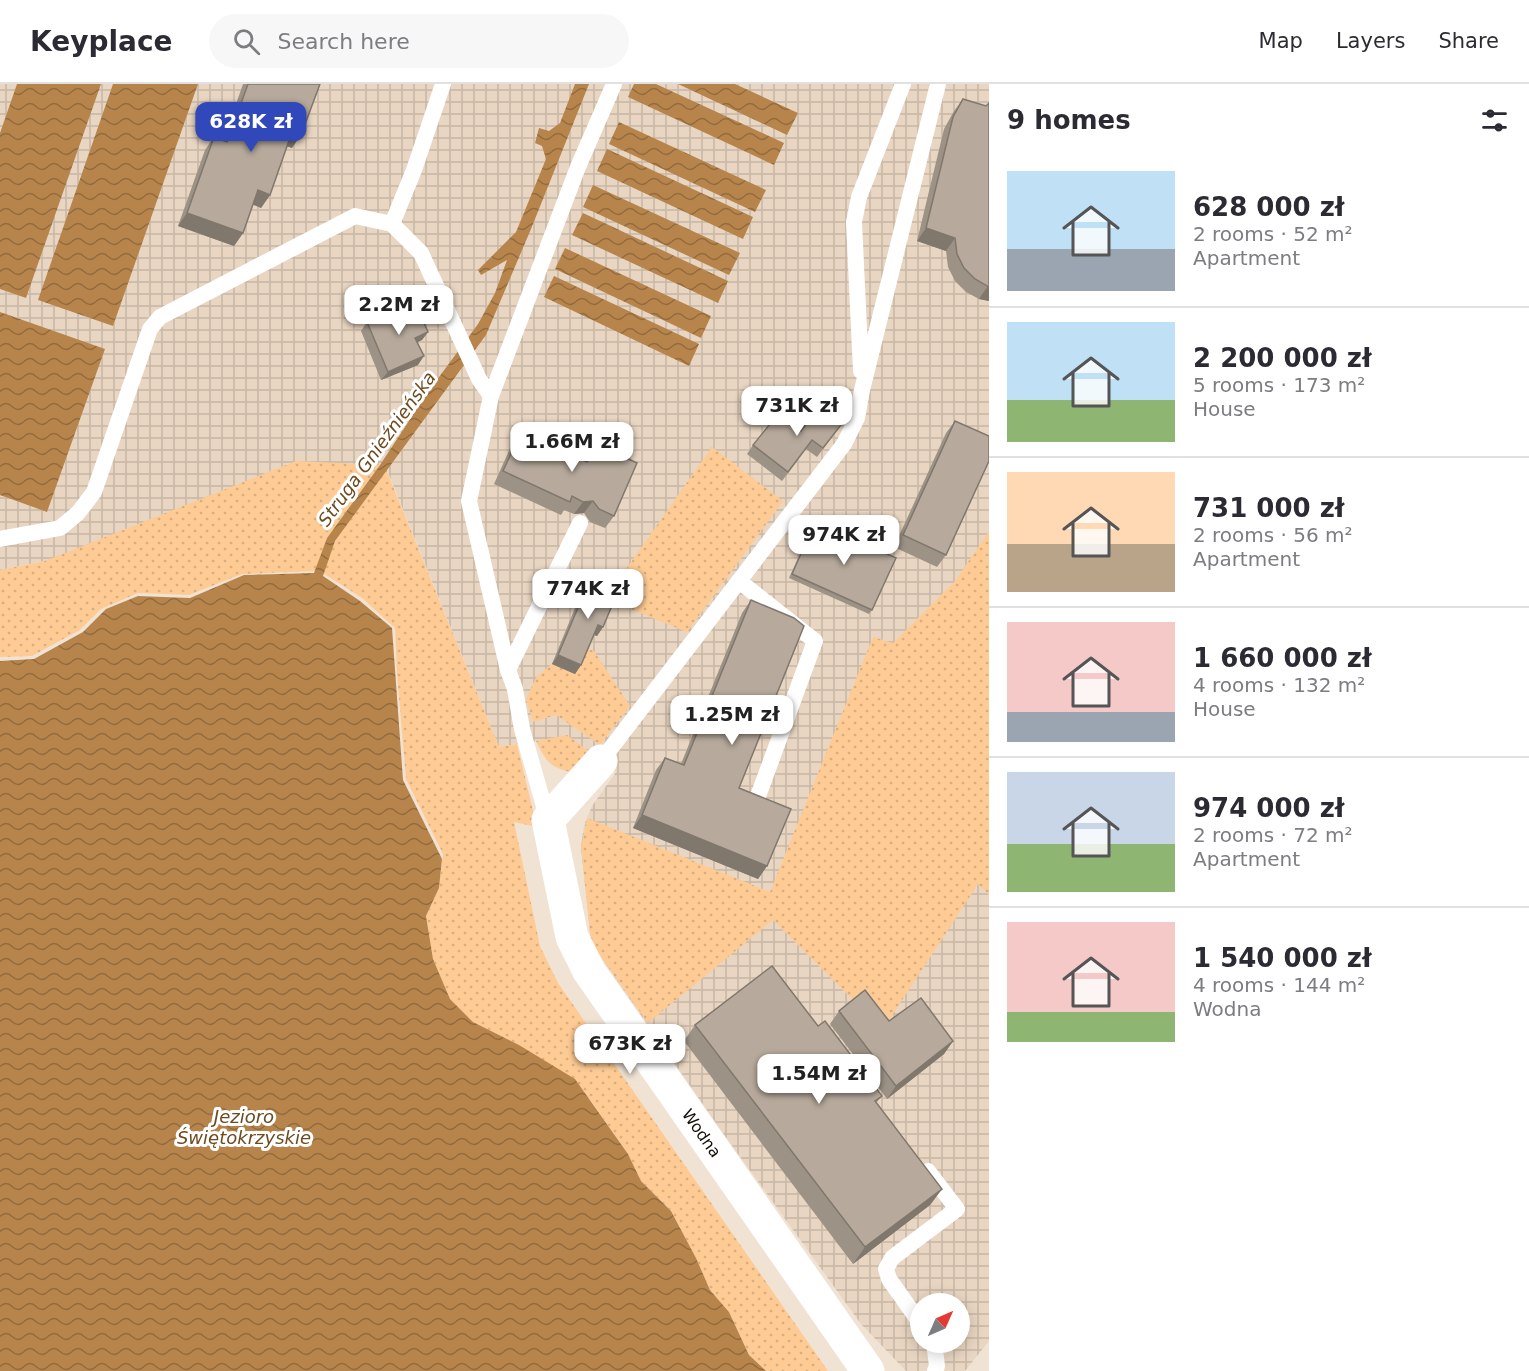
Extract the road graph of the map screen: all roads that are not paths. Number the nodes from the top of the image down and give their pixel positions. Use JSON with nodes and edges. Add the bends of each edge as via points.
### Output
{"nodes":[{"id":1,"x":443,"y":84,"type":"edge"},
{"id":2,"x":614,"y":84,"type":"edge"},
{"id":3,"x":903,"y":84,"type":"edge"},
{"id":4,"x":938,"y":84,"type":"edge"},
{"id":5,"x":392,"y":224,"type":"junction"},
{"id":6,"x":862,"y":390,"type":"junction"},
{"id":7,"x":491,"y":396,"type":"junction"},
{"id":8,"x":580,"y":523,"type":"edge"},
{"id":9,"x":0,"y":539,"type":"edge"},
{"id":10,"x":739,"y":581,"type":"junction"},
{"id":11,"x":508,"y":670,"type":"junction"},
{"id":12,"x":601,"y":761,"type":"joint"},
{"id":13,"x":757,"y":799,"type":"edge"},
{"id":14,"x":548,"y":820,"type":"junction"},
{"id":15,"x":921,"y":1163,"type":"edge"},
{"id":16,"x":910,"y":1309,"type":"edge"},
{"id":17,"x":935,"y":1353,"type":"edge"},
{"id":18,"x":868,"y":1371,"type":"edge"},
{"id":19,"x":935,"y":1371,"type":"edge"}],
"edges":[{"from":1,"to":5,"type":"lane"},
{"from":2,"to":7,"type":"lane","via":[[578,167]]},
{"from":3,"to":6,"type":"lane","via":[[862,187],[855,222]]},
{"from":4,"to":6,"type":"lane"},
{"from":5,"to":7,"type":"lane","via":[[421,253],[479,379]]},
{"from":5,"to":9,"type":"lane","via":[[355,216],[159,317],[150,329],[94,492],[60,528]]},
{"from":6,"to":10,"type":"lane","via":[[857,418],[844,444]]},
{"from":7,"to":11,"type":"lane","via":[[469,501]]},
{"from":8,"to":11,"type":"lane"},
{"from":10,"to":12,"type":"lane"},
{"from":10,"to":13,"type":"lane","via":[[815,641]]},
{"from":11,"to":14,"type":"lane"},
{"from":12,"to":14,"type":"street"},
{"from":14,"to":18,"type":"street","name":"Wodna","via":[[572,937],[589,971]]},
{"from":15,"to":16,"type":"lane","via":[[957,1209],[892,1258],[886,1269]]},
{"from":17,"to":19,"type":"lane"}]}
